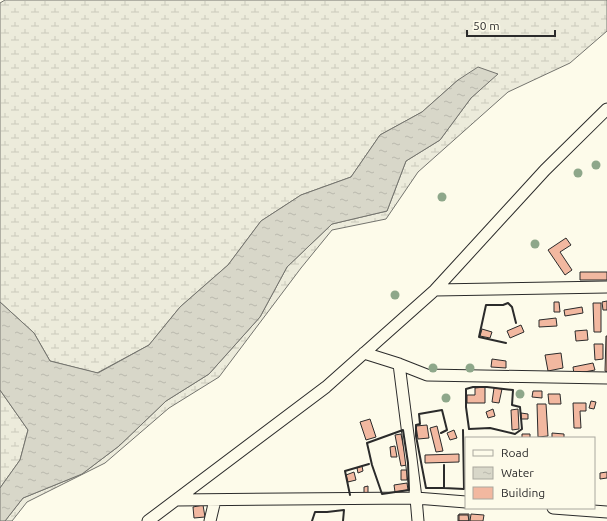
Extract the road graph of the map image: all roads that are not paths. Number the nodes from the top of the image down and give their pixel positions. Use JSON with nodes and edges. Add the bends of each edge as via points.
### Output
{"nodes":[{"id":1,"x":607,"y":109,"type":"edge"},
{"id":2,"x":607,"y":287,"type":"edge"},
{"id":3,"x":435,"y":290,"type":"junction"},
{"id":4,"x":364,"y":353,"type":"junction"},
{"id":5,"x":399,"y":364,"type":"junction"},
{"id":6,"x":607,"y":378,"type":"edge"},
{"id":7,"x":416,"y":498,"type":"junction"},
{"id":8,"x":176,"y":500,"type":"junction"},
{"id":9,"x":215,"y":500,"type":"junction"},
{"id":10,"x":465,"y":502,"type":"edge"},
{"id":11,"x":566,"y":509,"type":"edge"},
{"id":12,"x":607,"y":512,"type":"edge"},
{"id":13,"x":148,"y":521,"type":"edge"},
{"id":14,"x":210,"y":521,"type":"edge"},
{"id":15,"x":418,"y":521,"type":"edge"}],
"edges":[{"from":1,"to":3,"type":"street","via":[[545,170]]},
{"from":2,"to":3,"type":"street"},
{"from":3,"to":4,"type":"street"},
{"from":4,"to":5,"type":"street"},
{"from":4,"to":8,"type":"street","via":[[326,387]]},
{"from":5,"to":6,"type":"street","via":[[427,375]]},
{"from":5,"to":7,"type":"street"},
{"from":7,"to":9,"type":"street"},
{"from":7,"to":10,"type":"street"},
{"from":7,"to":15,"type":"street"},
{"from":8,"to":9,"type":"street"},
{"from":8,"to":13,"type":"street"},
{"from":9,"to":14,"type":"street"},
{"from":11,"to":12,"type":"street"}]}
